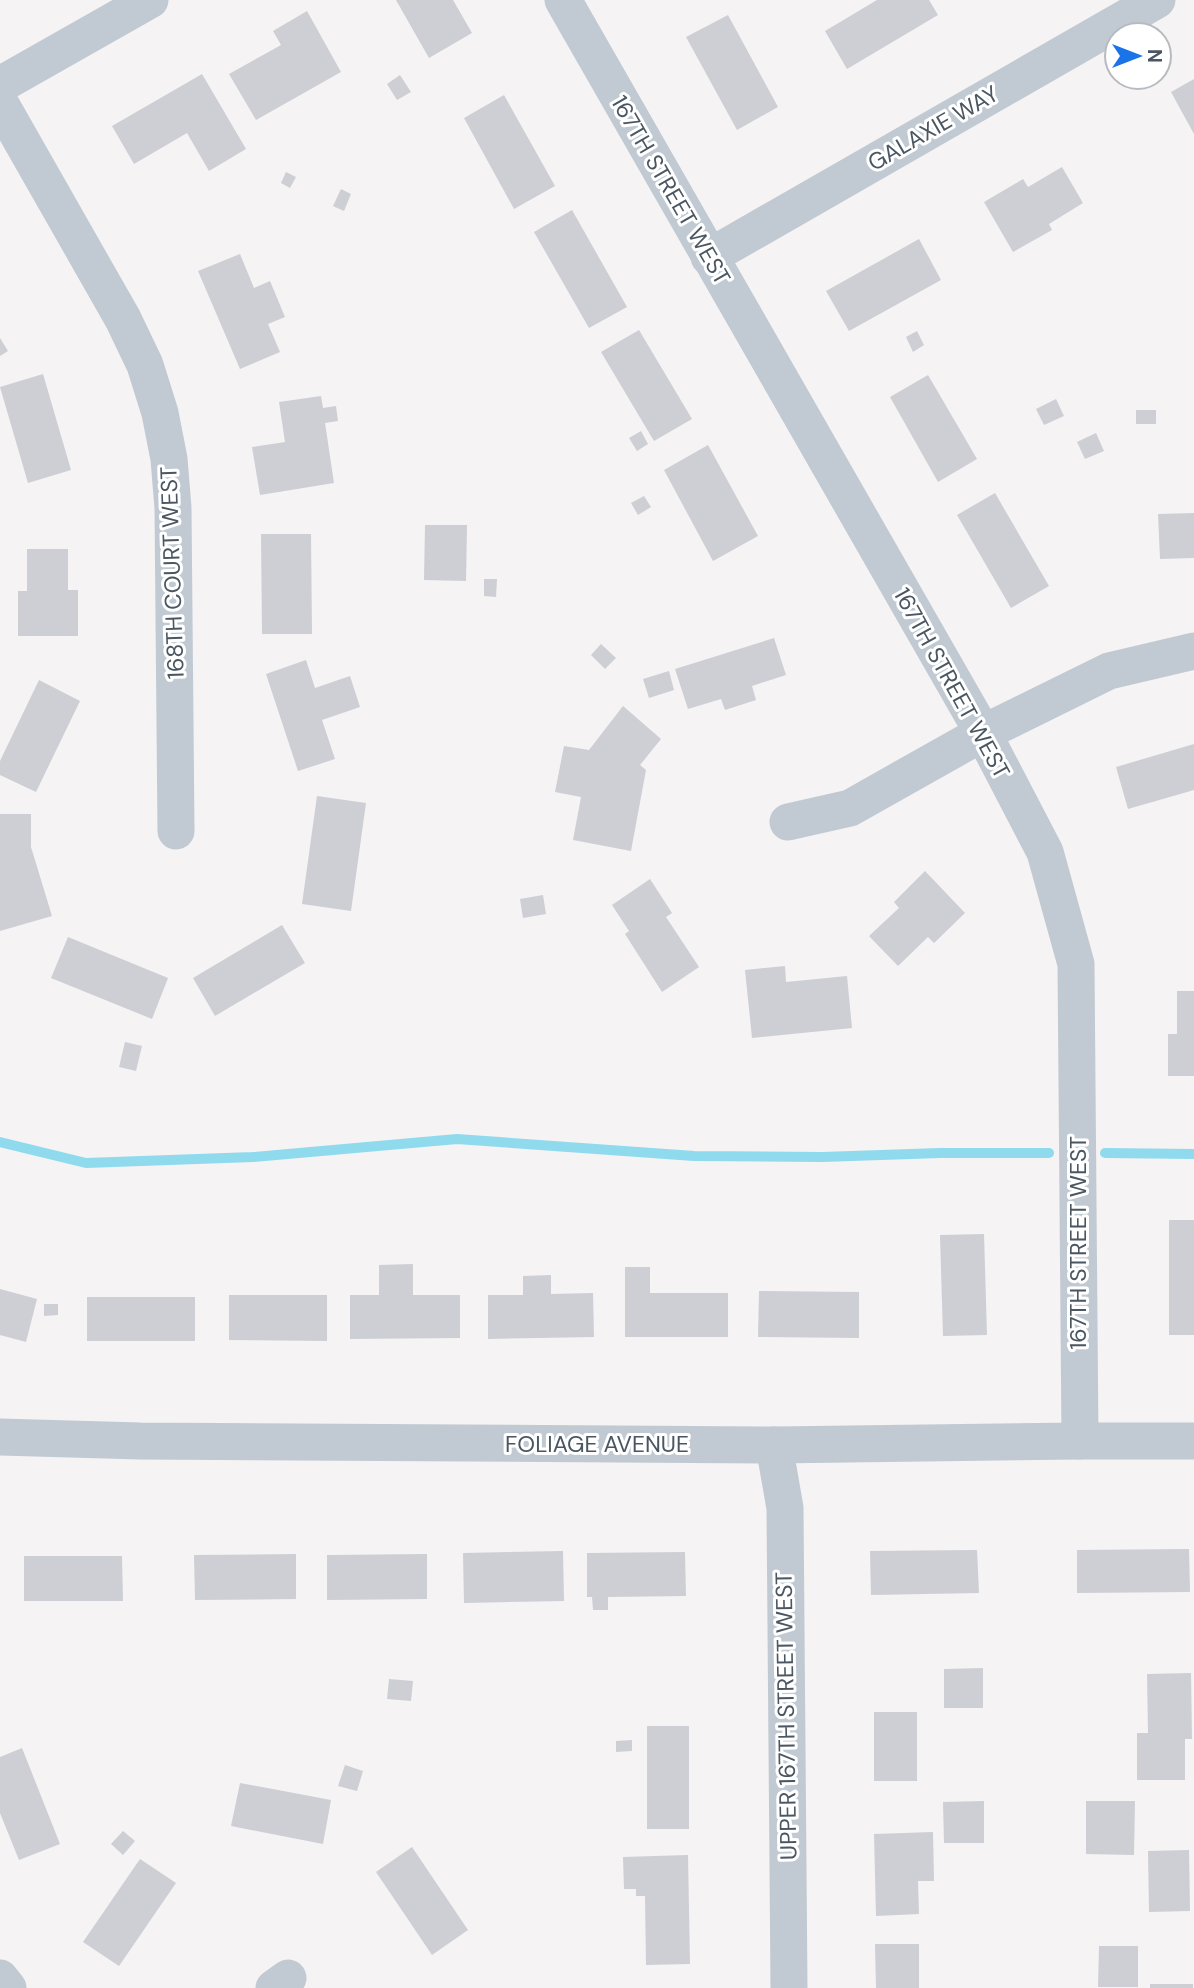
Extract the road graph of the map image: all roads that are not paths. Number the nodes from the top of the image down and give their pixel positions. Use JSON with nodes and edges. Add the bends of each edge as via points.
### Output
{"nodes":[{"id":1,"x":150,"y":0,"type":"edge"},
{"id":2,"x":563,"y":0,"type":"edge"},
{"id":3,"x":1157,"y":0,"type":"edge"},
{"id":4,"x":0,"y":85,"type":"edge"},
{"id":5,"x":0,"y":103,"type":"edge"},
{"id":6,"x":709,"y":257,"type":"junction"},
{"id":7,"x":1194,"y":652,"type":"edge"},
{"id":8,"x":983,"y":733,"type":"junction"},
{"id":9,"x":788,"y":822,"type":"dead end"},
{"id":10,"x":176,"y":831,"type":"dead end"},
{"id":11,"x":0,"y":1437,"type":"edge"},
{"id":12,"x":1080,"y":1441,"type":"junction"},
{"id":13,"x":1194,"y":1441,"type":"edge"},
{"id":14,"x":774,"y":1445,"type":"junction"},
{"id":15,"x":0,"y":1978,"type":"edge"},
{"id":16,"x":8,"y":1988,"type":"edge"},
{"id":17,"x":789,"y":1988,"type":"edge"}],
"edges":[{"from":1,"to":4,"type":"street"},
{"from":2,"to":6,"type":"street","name":"167TH STREET WEST"},
{"from":3,"to":6,"type":"street","name":"GALAXIE WAY"},
{"from":5,"to":10,"type":"street","name":"168TH COURT WEST","via":[[123,319],[145,365],[160,413],[173,508]]},
{"from":6,"to":8,"type":"street","name":"167TH STREET WEST"},
{"from":7,"to":8,"type":"street","via":[[1109,671]]},
{"from":8,"to":9,"type":"street","via":[[850,808]]},
{"from":8,"to":12,"type":"street","name":"167TH STREET WEST","via":[[1045,852],[1076,964]]},
{"from":11,"to":14,"type":"street","name":"FOLIAGE AVENUE"},
{"from":12,"to":13,"type":"street","name":"FOLIAGE AVENUE"},
{"from":12,"to":14,"type":"street","name":"FOLIAGE AVENUE"},
{"from":14,"to":17,"type":"street","name":"UPPER 167TH STREET WEST","via":[[785,1508]]},
{"from":15,"to":16,"type":"street"}]}
